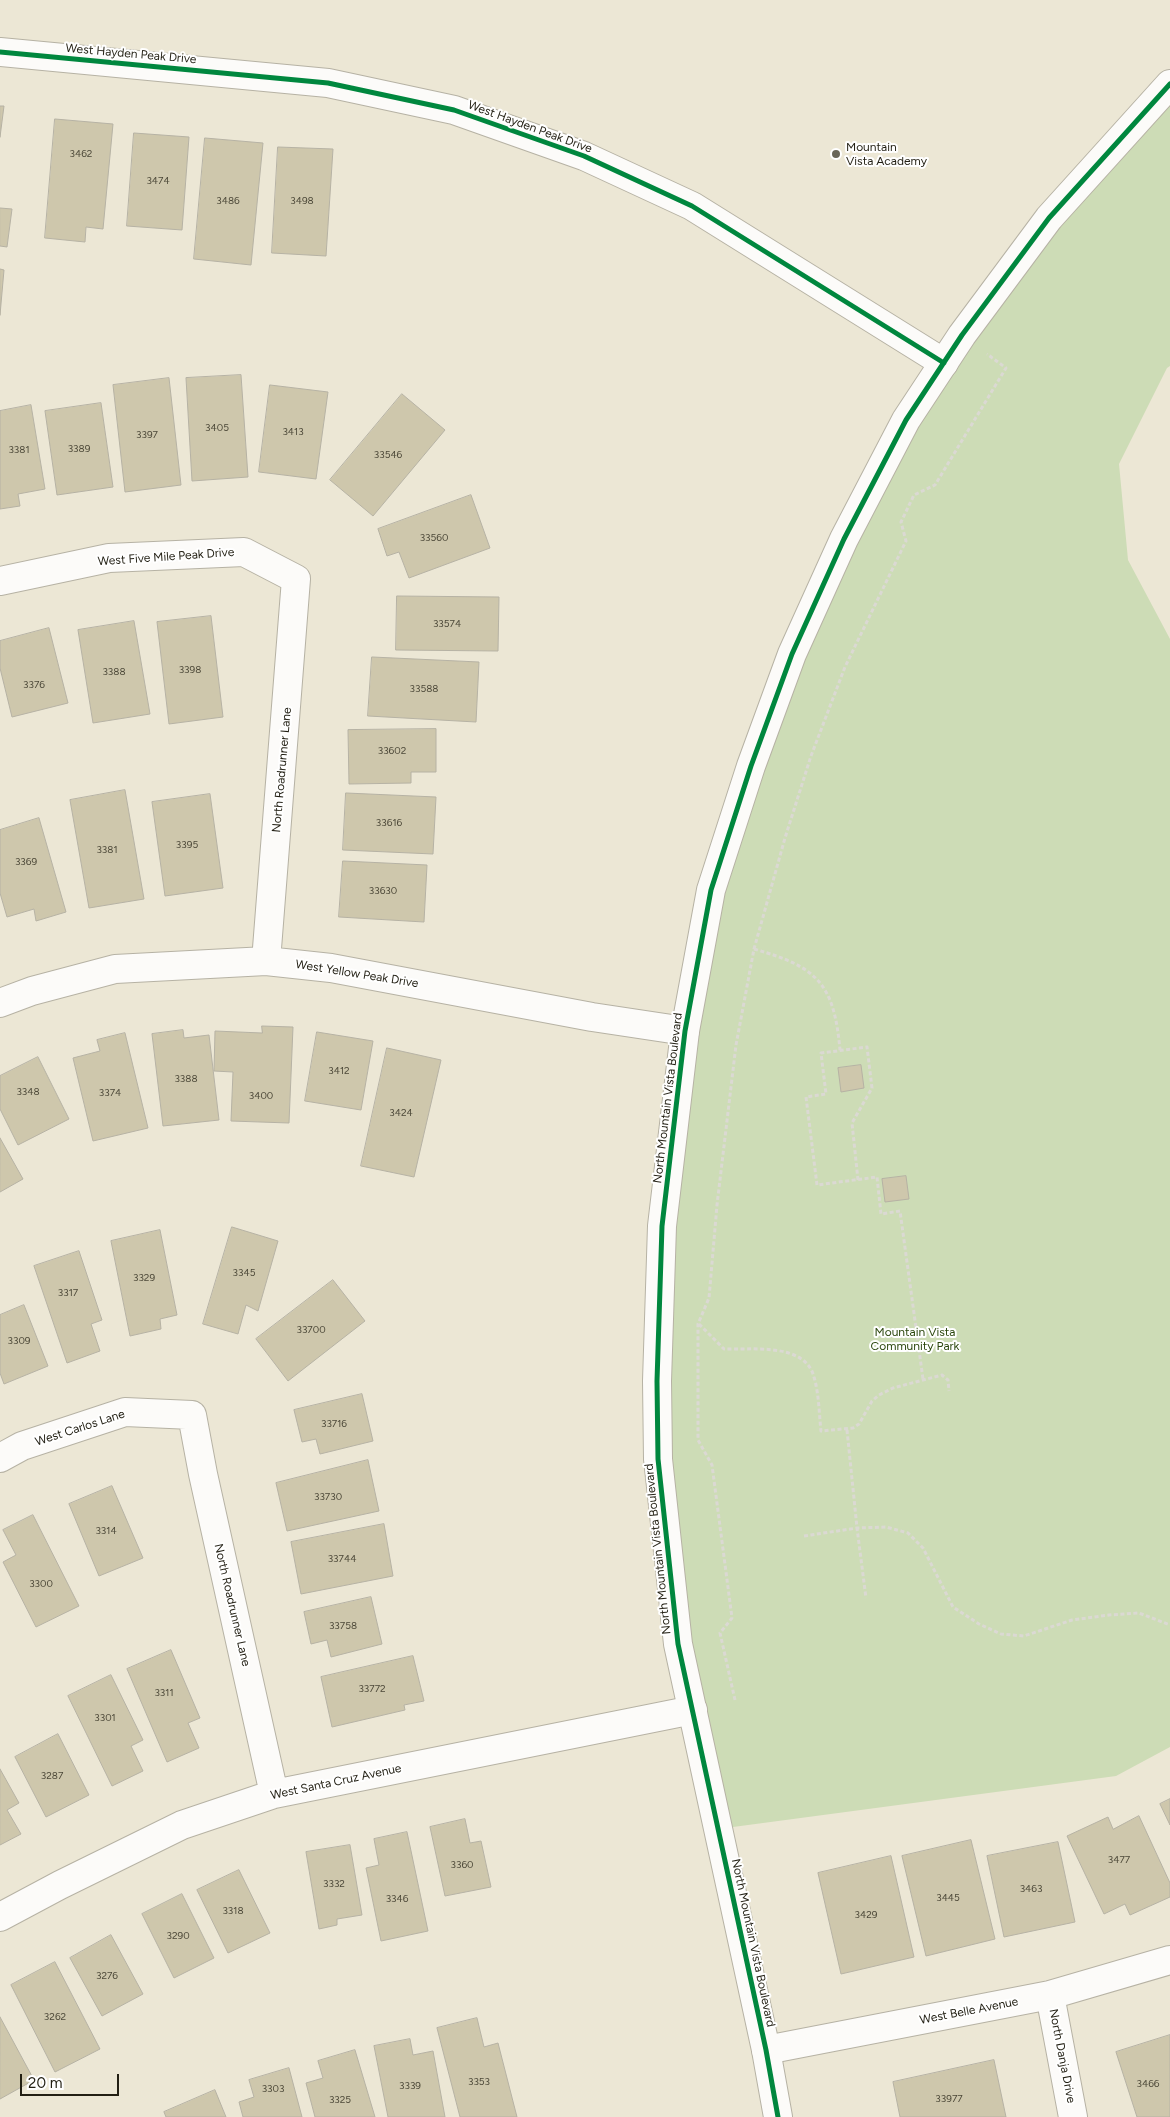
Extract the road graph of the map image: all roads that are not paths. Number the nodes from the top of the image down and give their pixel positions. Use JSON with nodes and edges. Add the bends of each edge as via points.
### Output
{"nodes":[{"id":1,"x":0,"y":52,"type":"edge"},
{"id":2,"x":1170,"y":84,"type":"edge"},
{"id":3,"x":944,"y":363,"type":"junction"},
{"id":4,"x":296,"y":579,"type":"joint"},
{"id":5,"x":0,"y":581,"type":"edge"},
{"id":6,"x":266,"y":961,"type":"junction"},
{"id":7,"x":0,"y":1003,"type":"edge"},
{"id":8,"x":685,"y":1031,"type":"junction"},
{"id":9,"x":192,"y":1415,"type":"joint"},
{"id":10,"x":0,"y":1458,"type":"edge"},
{"id":11,"x":693,"y":1710,"type":"junction"},
{"id":12,"x":274,"y":1794,"type":"junction"},
{"id":13,"x":0,"y":1917,"type":"edge"},
{"id":14,"x":1170,"y":1960,"type":"edge"},
{"id":15,"x":1050,"y":1995,"type":"junction"},
{"id":16,"x":766,"y":2050,"type":"junction"},
{"id":17,"x":778,"y":2117,"type":"edge"},
{"id":18,"x":1073,"y":2117,"type":"edge"}],
"edges":[{"from":1,"to":3,"type":"street","name":"West Hayden Peak Drive","via":[[328,83],[454,110],[584,156],[692,206]]},
{"from":2,"to":3,"type":"street","name":"North Mountain Vista Boulevard","via":[[1049,218]]},
{"from":3,"to":8,"type":"street","name":"North Mountain Vista Boulevard","via":[[906,420],[844,539],[792,654],[711,890]]},
{"from":4,"to":5,"type":"street","name":"West Five Mile Peak Drive","via":[[244,552],[109,558]]},
{"from":4,"to":6,"type":"street","name":"North Roadrunner Lane"},
{"from":6,"to":7,"type":"street","name":"West Yellow Peak Drive","via":[[115,969]]},
{"from":6,"to":8,"type":"street","name":"West Yellow Peak Drive","via":[[331,968],[592,1017]]},
{"from":8,"to":11,"type":"street","name":"North Mountain Vista Boulevard","via":[[662,1226],[658,1460],[678,1644]]},
{"from":9,"to":10,"type":"street","name":"West Carlos Lane","via":[[126,1412],[22,1446]]},
{"from":9,"to":12,"type":"street","name":"North Roadrunner Lane"},
{"from":11,"to":12,"type":"street","name":"West Santa Cruz Avenue"},
{"from":11,"to":16,"type":"street","name":"North Mountain Vista Boulevard"},
{"from":12,"to":13,"type":"street","name":"West Santa Cruz Avenue","via":[[182,1825]]},
{"from":14,"to":15,"type":"street","name":"West Belle Avenue"},
{"from":15,"to":16,"type":"street","name":"West Belle Avenue"},
{"from":15,"to":18,"type":"street","name":"North Danja Drive"},
{"from":16,"to":17,"type":"street","name":"North Mountain Vista Boulevard"}]}
